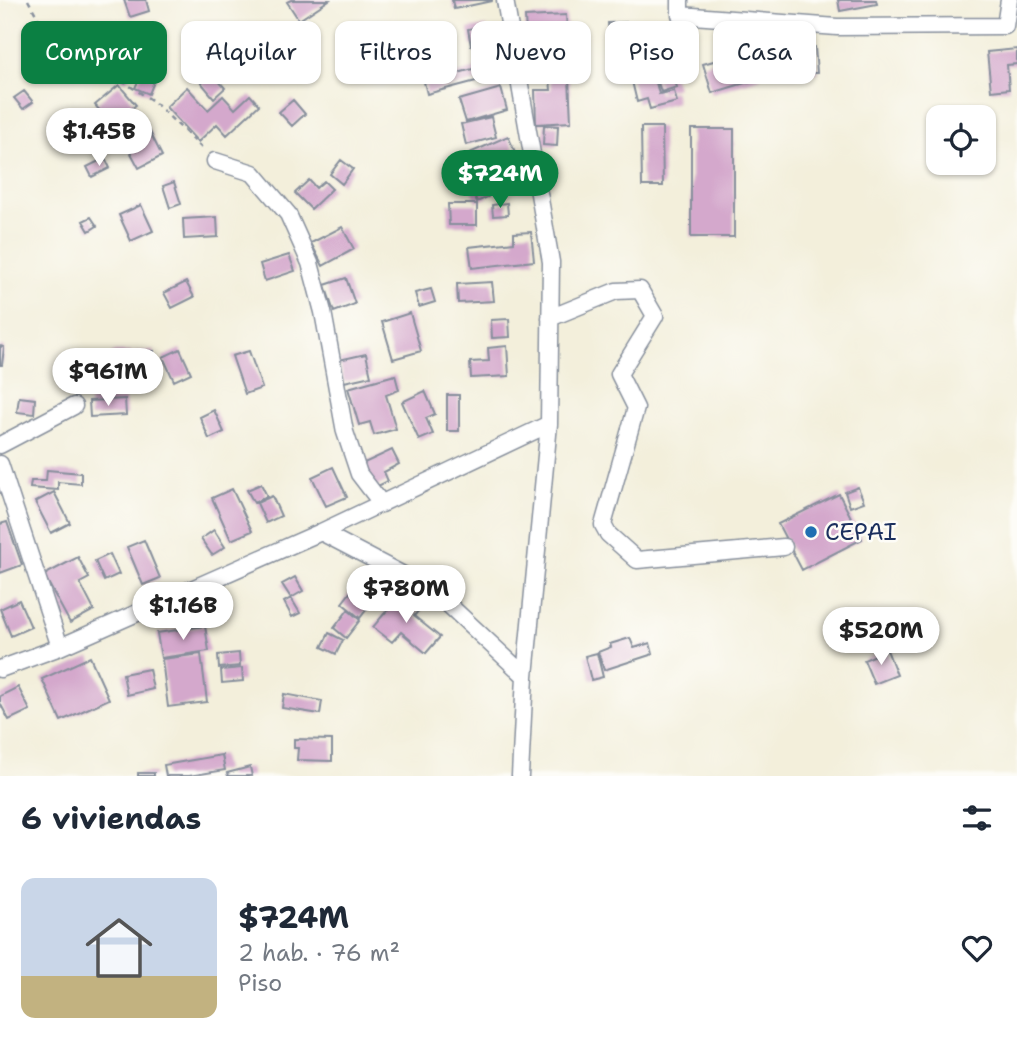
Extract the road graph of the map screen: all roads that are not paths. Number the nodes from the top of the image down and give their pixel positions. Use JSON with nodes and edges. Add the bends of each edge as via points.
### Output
{"nodes":[{"id":1,"x":505,"y":0,"type":"edge"},
{"id":2,"x":680,"y":0,"type":"edge"},
{"id":3,"x":1009,"y":0,"type":"edge"},
{"id":4,"x":215,"y":161,"type":"road end"},
{"id":5,"x":550,"y":318,"type":"junction"},
{"id":6,"x":74,"y":407,"type":"dead end"},
{"id":7,"x":549,"y":424,"type":"junction"},
{"id":8,"x":0,"y":445,"type":"edge"},
{"id":9,"x":0,"y":464,"type":"edge"},
{"id":10,"x":382,"y":503,"type":"junction"},
{"id":11,"x":321,"y":532,"type":"junction"},
{"id":12,"x":784,"y":547,"type":"dead end"},
{"id":13,"x":60,"y":647,"type":"junction"},
{"id":14,"x":0,"y":668,"type":"edge"},
{"id":15,"x":525,"y":676,"type":"junction"},
{"id":16,"x":520,"y":776,"type":"edge"}],
"edges":[{"from":1,"to":5,"type":"street","via":[[551,262]]},
{"from":2,"to":3,"type":"street","via":[[680,15],[851,27],[1005,26]]},
{"from":4,"to":10,"type":"street","via":[[253,173],[289,215],[310,263],[323,312],[345,432],[359,474]]},
{"from":5,"to":7,"type":"street"},
{"from":5,"to":12,"type":"street","via":[[616,291],[640,290],[655,316],[619,374],[636,408],[603,525],[608,534],[637,561]]},
{"from":6,"to":8,"type":"street"},
{"from":7,"to":10,"type":"street"},
{"from":7,"to":15,"type":"street"},
{"from":9,"to":13,"type":"street"},
{"from":10,"to":11,"type":"street"},
{"from":11,"to":13,"type":"street"},
{"from":11,"to":15,"type":"street","via":[[434,591]]},
{"from":13,"to":14,"type":"street"},
{"from":15,"to":16,"type":"street"}]}
